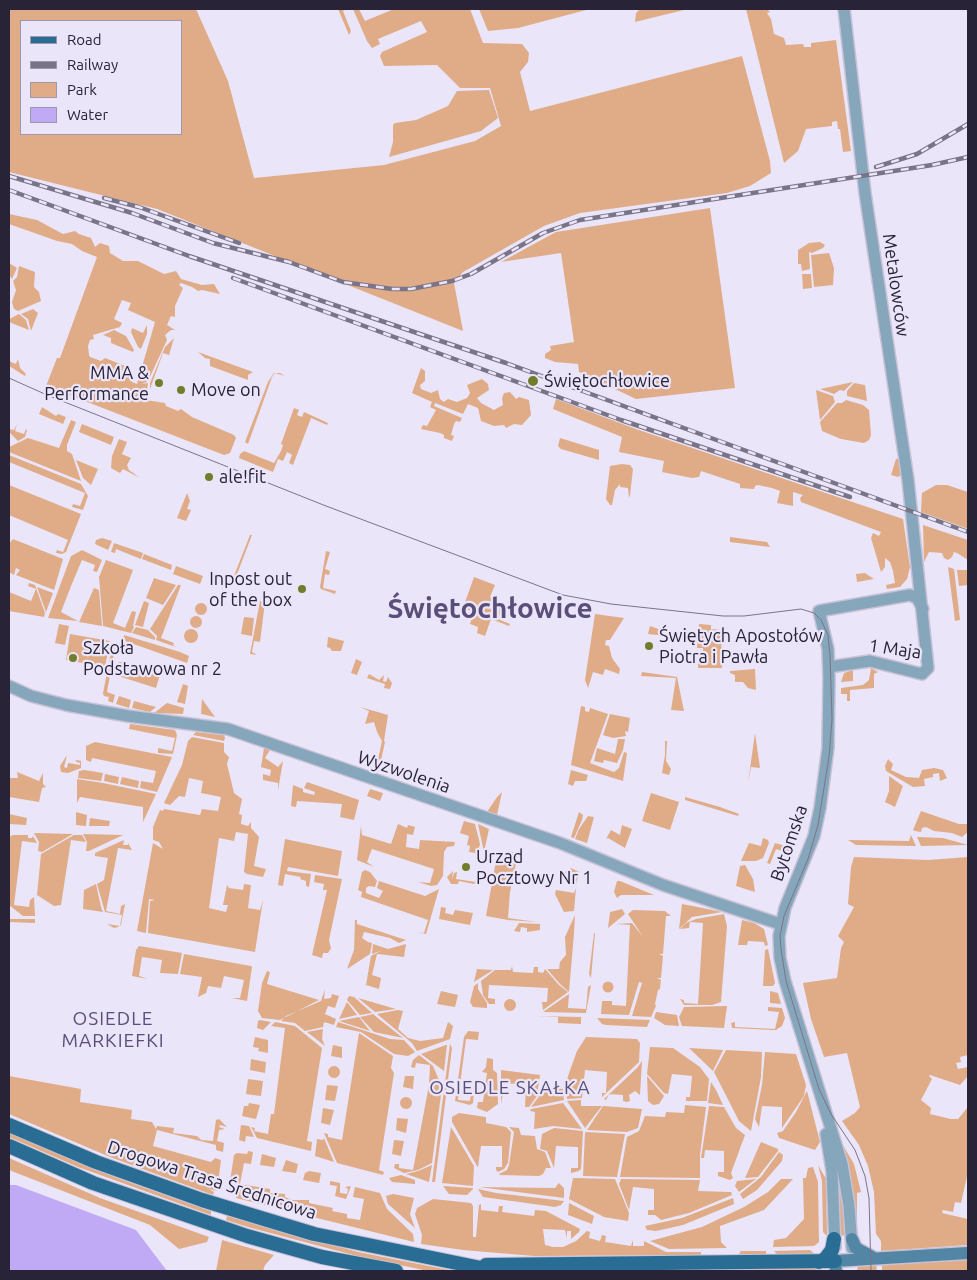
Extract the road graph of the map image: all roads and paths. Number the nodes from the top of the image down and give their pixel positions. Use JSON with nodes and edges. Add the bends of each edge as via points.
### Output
{"nodes":[{"id":1,"x":844,"y":9,"type":"edge"},
{"id":2,"x":918,"y":566,"type":"junction"},
{"id":3,"x":903,"y":596,"type":"junction"},
{"id":4,"x":923,"y":609,"type":"junction"},
{"id":5,"x":829,"y":666,"type":"junction"},
{"id":6,"x":927,"y":672,"type":"joint"},
{"id":7,"x":9,"y":686,"type":"edge"},
{"id":8,"x":780,"y":924,"type":"junction"},
{"id":9,"x":814,"y":1080,"type":"junction"},
{"id":10,"x":9,"y":1125,"type":"edge"},
{"id":11,"x":9,"y":1146,"type":"edge"},
{"id":12,"x":830,"y":1160,"type":"junction"},
{"id":13,"x":842,"y":1164,"type":"junction"},
{"id":14,"x":852,"y":1238,"type":"junction"},
{"id":15,"x":834,"y":1239,"type":"junction"},
{"id":16,"x":968,"y":1253,"type":"edge"},
{"id":17,"x":322,"y":1257,"type":"junction"},
{"id":18,"x":879,"y":1259,"type":"junction"},
{"id":19,"x":820,"y":1262,"type":"junction"},
{"id":20,"x":462,"y":1265,"type":"junction"},
{"id":21,"x":836,"y":1266,"type":"edge"},
{"id":22,"x":852,"y":1266,"type":"edge"},
{"id":23,"x":376,"y":1271,"type":"edge"},
{"id":24,"x":396,"y":1271,"type":"edge"},
{"id":25,"x":496,"y":1271,"type":"edge"}],
"edges":[{"from":1,"to":2,"type":"street","name":"Metalowców","via":[[865,193]]},
{"from":2,"to":3,"type":"street","name":"Metalowców","via":[[913,585]]},
{"from":2,"to":4,"type":"street","name":"Metalowców"},
{"from":3,"to":4,"type":"street","via":[[915,597]]},
{"from":3,"to":5,"type":"street","name":"Bytomska","via":[[820,611]]},
{"from":4,"to":6,"type":"street","name":"Metalowców"},
{"from":5,"to":6,"type":"street","name":"1 Maja","via":[[870,662],[922,674]]},
{"from":5,"to":8,"type":"street","name":"Bytomska","via":[[830,727],[820,808],[808,853]]},
{"from":7,"to":8,"type":"street","name":"Wyzwolenia","via":[[31,696],[74,706],[228,729],[560,843],[663,885]]},
{"from":8,"to":9,"type":"street","name":"Bytomska","via":[[781,966]]},
{"from":9,"to":12,"type":"street","name":"Bytomska"},
{"from":9,"to":13,"type":"street","name":"Bytomska"},
{"from":10,"to":20,"type":"main road","name":"Drogowa Trasa Średnicowa","via":[[96,1162],[202,1200],[314,1234]]},
{"from":11,"to":17,"type":"main road","via":[[102,1186],[248,1236]]},
{"from":12,"to":13,"type":"street"},
{"from":12,"to":15,"type":"street","name":"Bytomska"},
{"from":13,"to":14,"type":"street","name":"Bytomska"},
{"from":14,"to":18,"type":"main road","via":[[860,1252]]},
{"from":14,"to":22,"type":"street","name":"Bytomska"},
{"from":15,"to":19,"type":"main road","via":[[832,1250]]},
{"from":15,"to":21,"type":"street","name":"Bytomska"},
{"from":16,"to":18,"type":"main road"},
{"from":17,"to":23,"type":"main road"},
{"from":17,"to":24,"type":"main road"},
{"from":18,"to":22,"type":"main road"},
{"from":19,"to":20,"type":"main road"},
{"from":19,"to":21,"type":"main road"},
{"from":20,"to":25,"type":"main road","name":"Drogowa Trasa Średnicowa"},
{"from":21,"to":22,"type":"main road"}]}
